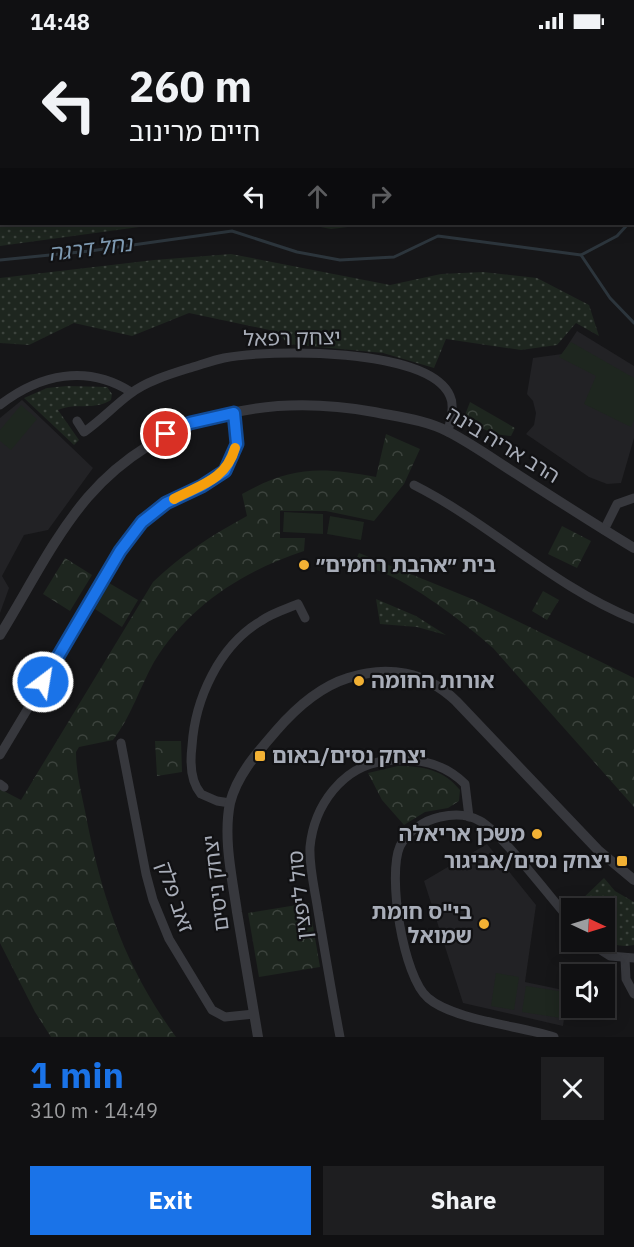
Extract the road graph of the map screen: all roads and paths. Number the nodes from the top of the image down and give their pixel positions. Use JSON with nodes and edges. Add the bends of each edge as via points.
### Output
{"nodes":[{"id":1,"x":131,"y":392,"type":"junction"},
{"id":2,"x":0,"y":405,"type":"edge"},
{"id":3,"x":234,"y":413,"type":"junction"},
{"id":4,"x":77,"y":421,"type":"dead end"},
{"id":5,"x":448,"y":432,"type":"junction"},
{"id":6,"x":414,"y":485,"type":"dead end"},
{"id":7,"x":634,"y":498,"type":"edge"},
{"id":8,"x":604,"y":530,"type":"junction"},
{"id":9,"x":634,"y":548,"type":"edge"},
{"id":10,"x":305,"y":618,"type":"dead end"},
{"id":11,"x":634,"y":619,"type":"edge"},
{"id":12,"x":0,"y":635,"type":"edge"},
{"id":13,"x":121,"y":743,"type":"dead end"},
{"id":14,"x":0,"y":755,"type":"edge"},
{"id":15,"x":230,"y":803,"type":"junction"},
{"id":16,"x":469,"y":817,"type":"junction"},
{"id":17,"x":634,"y":880,"type":"edge"},
{"id":18,"x":561,"y":910,"type":"edge"},
{"id":19,"x":604,"y":952,"type":"edge"},
{"id":20,"x":629,"y":959,"type":"edge"},
{"id":21,"x":634,"y":994,"type":"edge"},
{"id":22,"x":254,"y":1014,"type":"junction"},
{"id":23,"x":258,"y":1037,"type":"edge"},
{"id":24,"x":340,"y":1037,"type":"edge"},
{"id":25,"x":554,"y":1037,"type":"edge"}],
"edges":[{"from":1,"to":2,"type":"street","via":[[99,377],[66,375],[39,381]]},
{"from":1,"to":4,"type":"street","name":"יצחק רפאל","via":[[84,432]]},
{"from":1,"to":5,"type":"street","name":"יצחק רפאל","via":[[225,358],[279,353],[369,357],[416,370],[449,393],[452,401]]},
{"from":3,"to":5,"type":"street","name":"הרב אריה בינה","via":[[274,406],[327,405],[406,418]]},
{"from":3,"to":12,"type":"street","name":"הרב אריה בינה","via":[[190,423],[166,434],[136,453],[102,483],[70,520]]},
{"from":3,"to":14,"type":"street","via":[[237,444],[228,466],[213,480],[154,512],[132,535]]},
{"from":5,"to":8,"type":"street","name":"הרב אריה בינה"},
{"from":6,"to":11,"type":"street","via":[[464,512],[590,597]]},
{"from":7,"to":8,"type":"street","via":[[616,504]]},
{"from":8,"to":9,"type":"street","name":"הרב אריה בינה"},
{"from":10,"to":15,"type":"street","via":[[298,604],[259,621],[225,657],[204,690],[193,729],[193,776],[201,794]]},
{"from":13,"to":22,"type":"street","name":"זאב פלק","via":[[146,874],[170,939],[212,1010],[225,1017]]},
{"from":15,"to":17,"type":"street","name":"יצחק ניסים","via":[[249,763],[314,695],[352,676],[409,673],[446,691],[598,850]]},
{"from":15,"to":22,"type":"street","name":"יצחק ניסים","via":[[230,866]]},
{"from":16,"to":18,"type":"street","via":[[492,832]]},
{"from":16,"to":24,"type":"street","name":"סול ליפצין","via":[[465,784],[447,769],[420,760],[380,762],[357,770],[341,781],[323,805],[312,834],[310,858]]},
{"from":16,"to":25,"type":"street","via":[[430,819],[401,845],[396,868],[398,914],[407,962],[428,998],[444,1007]]},
{"from":19,"to":20,"type":"street"},
{"from":20,"to":21,"type":"street","via":[[626,979]]},
{"from":22,"to":23,"type":"street","name":"יצחק ניסים"}]}
